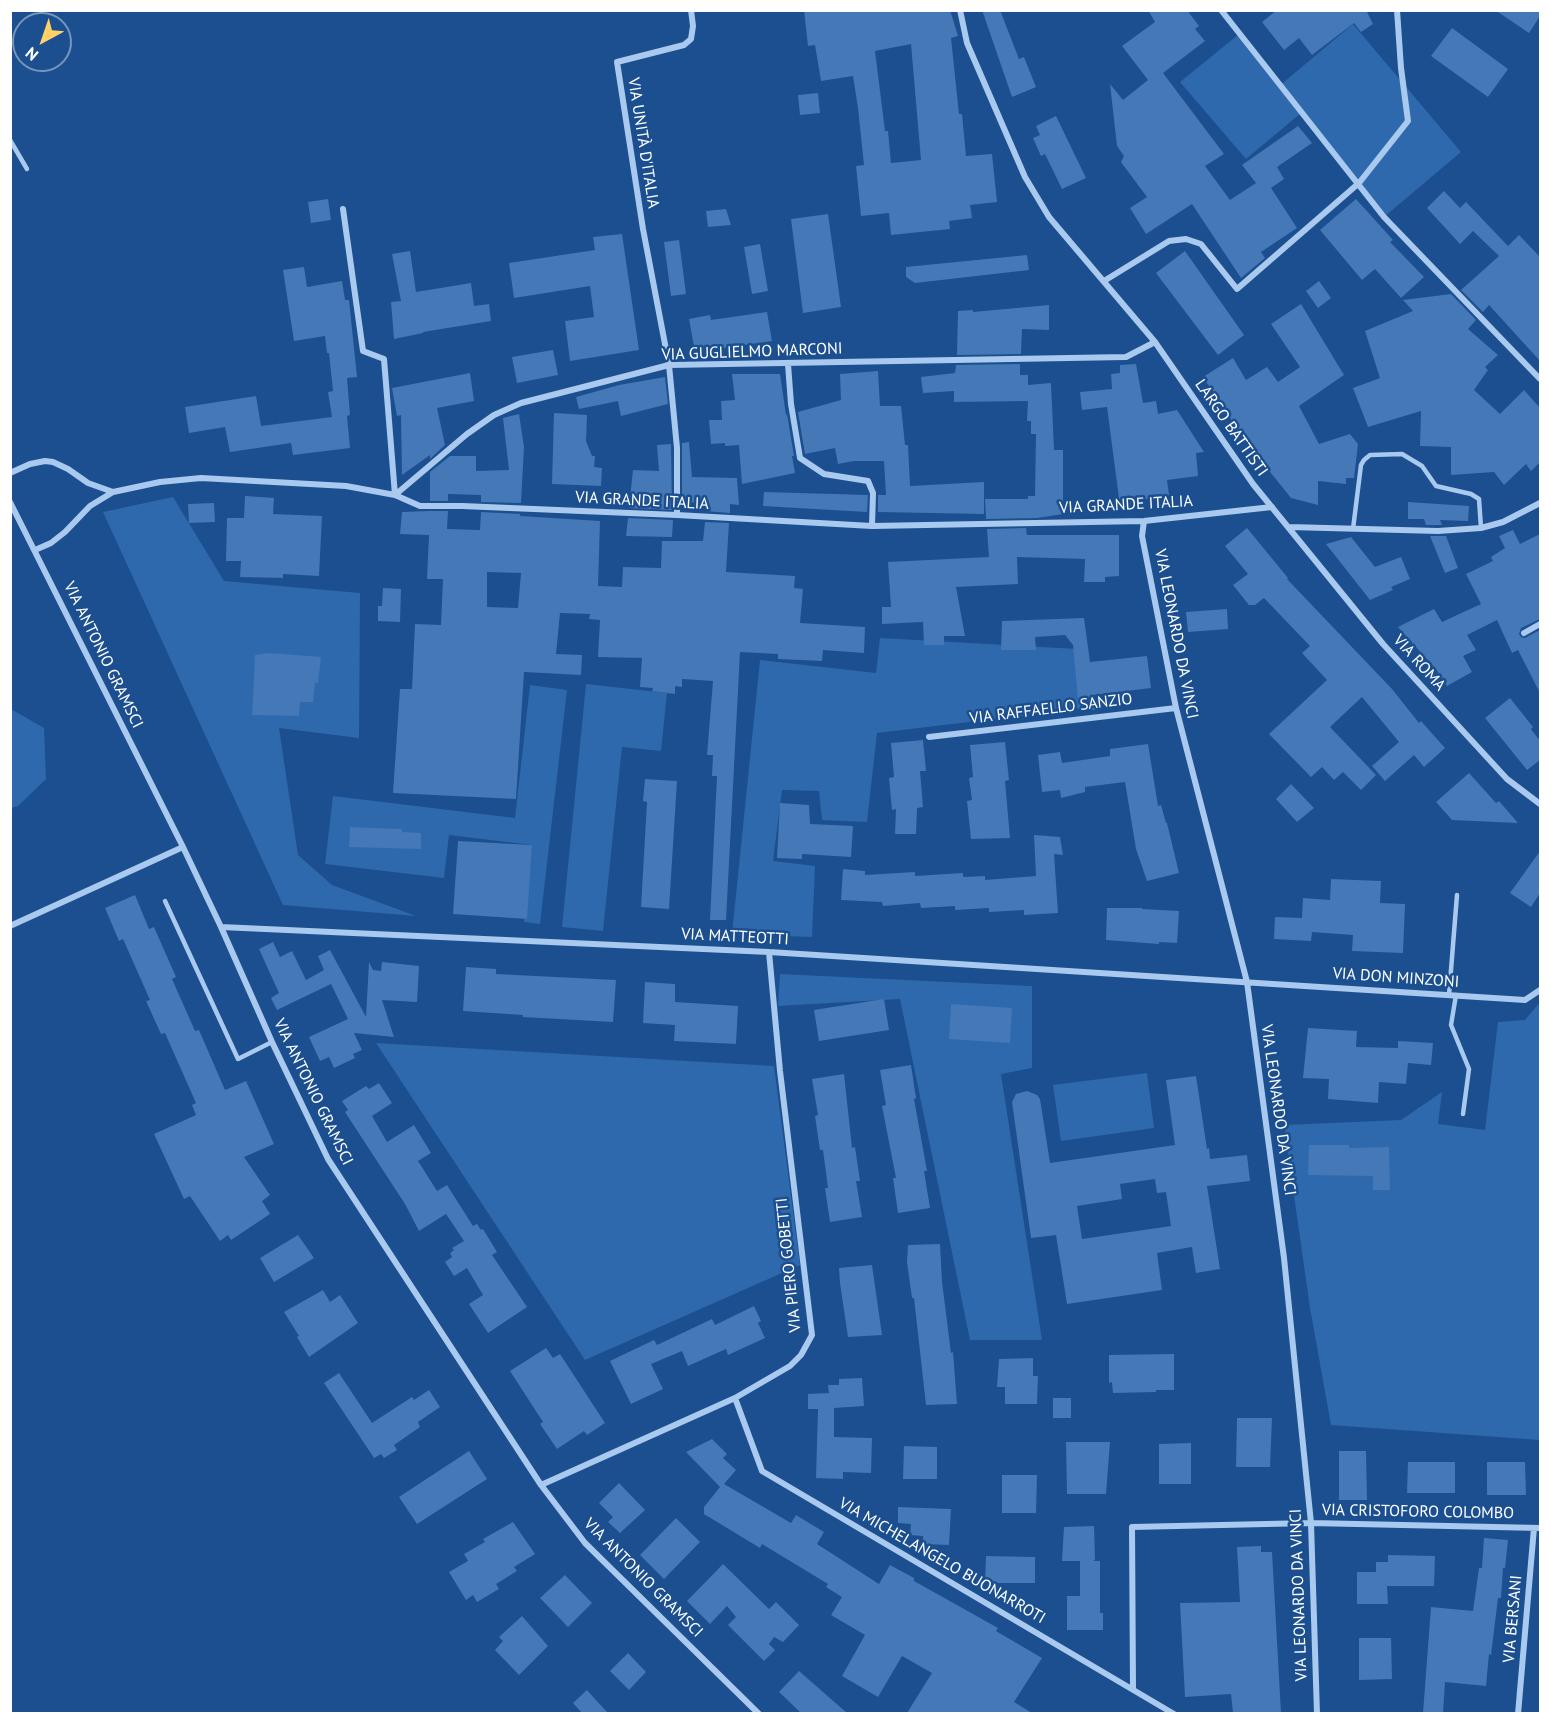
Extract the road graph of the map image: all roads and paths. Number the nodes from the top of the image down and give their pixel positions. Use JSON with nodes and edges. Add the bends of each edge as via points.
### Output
{"nodes":[{"id":1,"x":691,"y":10,"type":"edge"},
{"id":2,"x":960,"y":10,"type":"edge"},
{"id":3,"x":1221,"y":10,"type":"edge"},
{"id":4,"x":1397,"y":10,"type":"edge"},
{"id":5,"x":10,"y":140,"type":"edge"},
{"id":6,"x":27,"y":169,"type":"dead end"},
{"id":7,"x":1359,"y":183,"type":"junction"},
{"id":8,"x":343,"y":209,"type":"dead end"},
{"id":9,"x":1104,"y":281,"type":"junction"},
{"id":10,"x":1155,"y":342,"type":"junction"},
{"id":11,"x":788,"y":364,"type":"junction"},
{"id":12,"x":669,"y":365,"type":"junction"},
{"id":13,"x":1540,"y":379,"type":"edge"},
{"id":14,"x":10,"y":473,"type":"edge"},
{"id":15,"x":113,"y":492,"type":"junction"},
{"id":16,"x":395,"y":495,"type":"junction"},
{"id":17,"x":10,"y":502,"type":"edge"},
{"id":18,"x":1540,"y":505,"type":"edge"},
{"id":19,"x":1272,"y":507,"type":"junction"},
{"id":20,"x":677,"y":515,"type":"junction"},
{"id":21,"x":1144,"y":521,"type":"junction"},
{"id":22,"x":872,"y":526,"type":"junction"},
{"id":23,"x":1289,"y":527,"type":"junction"},
{"id":24,"x":1480,"y":528,"type":"junction"},
{"id":25,"x":1353,"y":530,"type":"junction"},
{"id":26,"x":35,"y":550,"type":"junction"},
{"id":27,"x":1540,"y":624,"type":"edge"},
{"id":28,"x":1524,"y":633,"type":"dead end"},
{"id":29,"x":1176,"y":708,"type":"junction"},
{"id":30,"x":929,"y":737,"type":"dead end"},
{"id":31,"x":1540,"y":804,"type":"edge"},
{"id":32,"x":183,"y":847,"type":"junction"},
{"id":33,"x":1457,"y":895,"type":"dead end"},
{"id":34,"x":165,"y":901,"type":"dead end"},
{"id":35,"x":10,"y":926,"type":"edge"},
{"id":36,"x":222,"y":927,"type":"junction"},
{"id":37,"x":769,"y":952,"type":"junction"},
{"id":38,"x":1247,"y":982,"type":"junction"},
{"id":39,"x":1540,"y":990,"type":"edge"},
{"id":40,"x":1452,"y":995,"type":"junction"},
{"id":41,"x":272,"y":1042,"type":"junction"},
{"id":42,"x":1463,"y":1114,"type":"dead end"},
{"id":43,"x":735,"y":1398,"type":"junction"},
{"id":44,"x":541,"y":1485,"type":"junction"},
{"id":45,"x":1311,"y":1523,"type":"junction"},
{"id":46,"x":1537,"y":1528,"type":"edge"},
{"id":47,"x":1132,"y":1688,"type":"junction"},
{"id":48,"x":759,"y":1713,"type":"edge"},
{"id":49,"x":1174,"y":1713,"type":"edge"},
{"id":50,"x":1317,"y":1713,"type":"edge"},
{"id":51,"x":1518,"y":1713,"type":"edge"}],
"edges":[{"from":1,"to":12,"type":"street","name":"VIA UNITÀ D'ITALIA","via":[[691,39],[684,45],[616,62]]},
{"from":2,"to":9,"type":"street","name":"LARGO BATTISTI","via":[[968,43],[1025,177],[1049,217]]},
{"from":3,"to":7,"type":"street"},
{"from":4,"to":7,"type":"street","via":[[1408,122]]},
{"from":5,"to":6,"type":"lane"},
{"from":7,"to":9,"type":"street","via":[[1237,289],[1201,244],[1186,238],[1169,241]]},
{"from":7,"to":13,"type":"street","via":[[1384,217]]},
{"from":8,"to":16,"type":"street","via":[[363,351],[384,359]]},
{"from":9,"to":10,"type":"street","name":"LARGO BATTISTI"},
{"from":10,"to":11,"type":"street","name":"VIA GUGLIELMO MARCONI","via":[[1126,357]]},
{"from":10,"to":19,"type":"street","name":"LARGO BATTISTI"},
{"from":11,"to":12,"type":"street","name":"VIA GUGLIELMO MARCONI"},
{"from":11,"to":22,"type":"street","via":[[800,458],[824,474],[868,481],[873,493]]},
{"from":12,"to":16,"type":"street","name":"VIA GUGLIELMO MARCONI","via":[[520,403],[494,415]]},
{"from":12,"to":20,"type":"street","via":[[677,448]]},
{"from":14,"to":15,"type":"street","via":[[30,464],[53,462],[88,483]]},
{"from":15,"to":16,"type":"street","name":"VIA GRANDE ITALIA","via":[[201,478],[314,483]]},
{"from":15,"to":26,"type":"street","name":"VIA GRANDE ITALIA","via":[[90,506],[51,543]]},
{"from":16,"to":20,"type":"street","name":"VIA GRANDE ITALIA","via":[[420,506]]},
{"from":17,"to":26,"type":"street","name":"VIA ANTONIO GRAMSCI"},
{"from":18,"to":24,"type":"street"},
{"from":19,"to":21,"type":"street","name":"VIA GRANDE ITALIA"},
{"from":19,"to":23,"type":"street","name":"LARGO BATTISTI"},
{"from":20,"to":22,"type":"street","name":"VIA GRANDE ITALIA"},
{"from":21,"to":22,"type":"street","name":"VIA GRANDE ITALIA"},
{"from":21,"to":29,"type":"street","name":"VIA LEONARDO DA VINCI","via":[[1142,536]]},
{"from":23,"to":25,"type":"street"},
{"from":23,"to":31,"type":"street","name":"VIA ROMA","via":[[1383,644],[1507,779]]},
{"from":24,"to":25,"type":"street"},
{"from":24,"to":25,"type":"lane","via":[[1479,499],[1437,486],[1422,466],[1402,454],[1370,455],[1364,460]]},
{"from":26,"to":32,"type":"street","name":"VIA ANTONIO GRAMSCI"},
{"from":27,"to":28,"type":"street"},
{"from":29,"to":30,"type":"street","name":"VIA RAFFAELLO SANZIO"},
{"from":29,"to":38,"type":"street","name":"VIA LEONARDO DA VINCI"},
{"from":32,"to":35,"type":"street"},
{"from":32,"to":36,"type":"street","name":"VIA ANTONIO GRAMSCI"},
{"from":33,"to":40,"type":"lane"},
{"from":34,"to":41,"type":"lane","via":[[238,1059]]},
{"from":36,"to":37,"type":"street","name":"VIA MATTEOTTI"},
{"from":36,"to":41,"type":"street","name":"VIA ANTONIO GRAMSCI"},
{"from":37,"to":38,"type":"street","name":"VIA MATTEOTTI"},
{"from":37,"to":43,"type":"street","name":"VIA PIERO GOBETTI","via":[[812,1335],[790,1366]]},
{"from":38,"to":40,"type":"street","name":"VIA DON MINZONI"},
{"from":38,"to":45,"type":"street","name":"VIA LEONARDO DA VINCI","via":[[1284,1258]]},
{"from":39,"to":40,"type":"street","name":"VIA DON MINZONI","via":[[1525,999]]},
{"from":40,"to":42,"type":"lane","via":[[1451,1025],[1469,1069]]},
{"from":41,"to":44,"type":"street","name":"VIA ANTONIO GRAMSCI","via":[[328,1159]]},
{"from":43,"to":44,"type":"street","name":"VIA PIERO GOBETTI"},
{"from":43,"to":47,"type":"street","name":"VIA MICHELANGELO BUONARROTI","via":[[762,1471]]},
{"from":44,"to":48,"type":"street","name":"VIA ANTONIO GRAMSCI","via":[[585,1543]]},
{"from":45,"to":46,"type":"street","name":"VIA CRISTOFORO COLOMBO"},
{"from":45,"to":47,"type":"street","name":"VIA CRISTOFORO COLOMBO","via":[[1132,1527]]},
{"from":45,"to":50,"type":"street","name":"VIA LEONARDO DA VINCI"},
{"from":46,"to":51,"type":"street","name":"VIA BERSANI"},
{"from":47,"to":49,"type":"street","name":"VIA MICHELANGELO BUONARROTI"}]}
